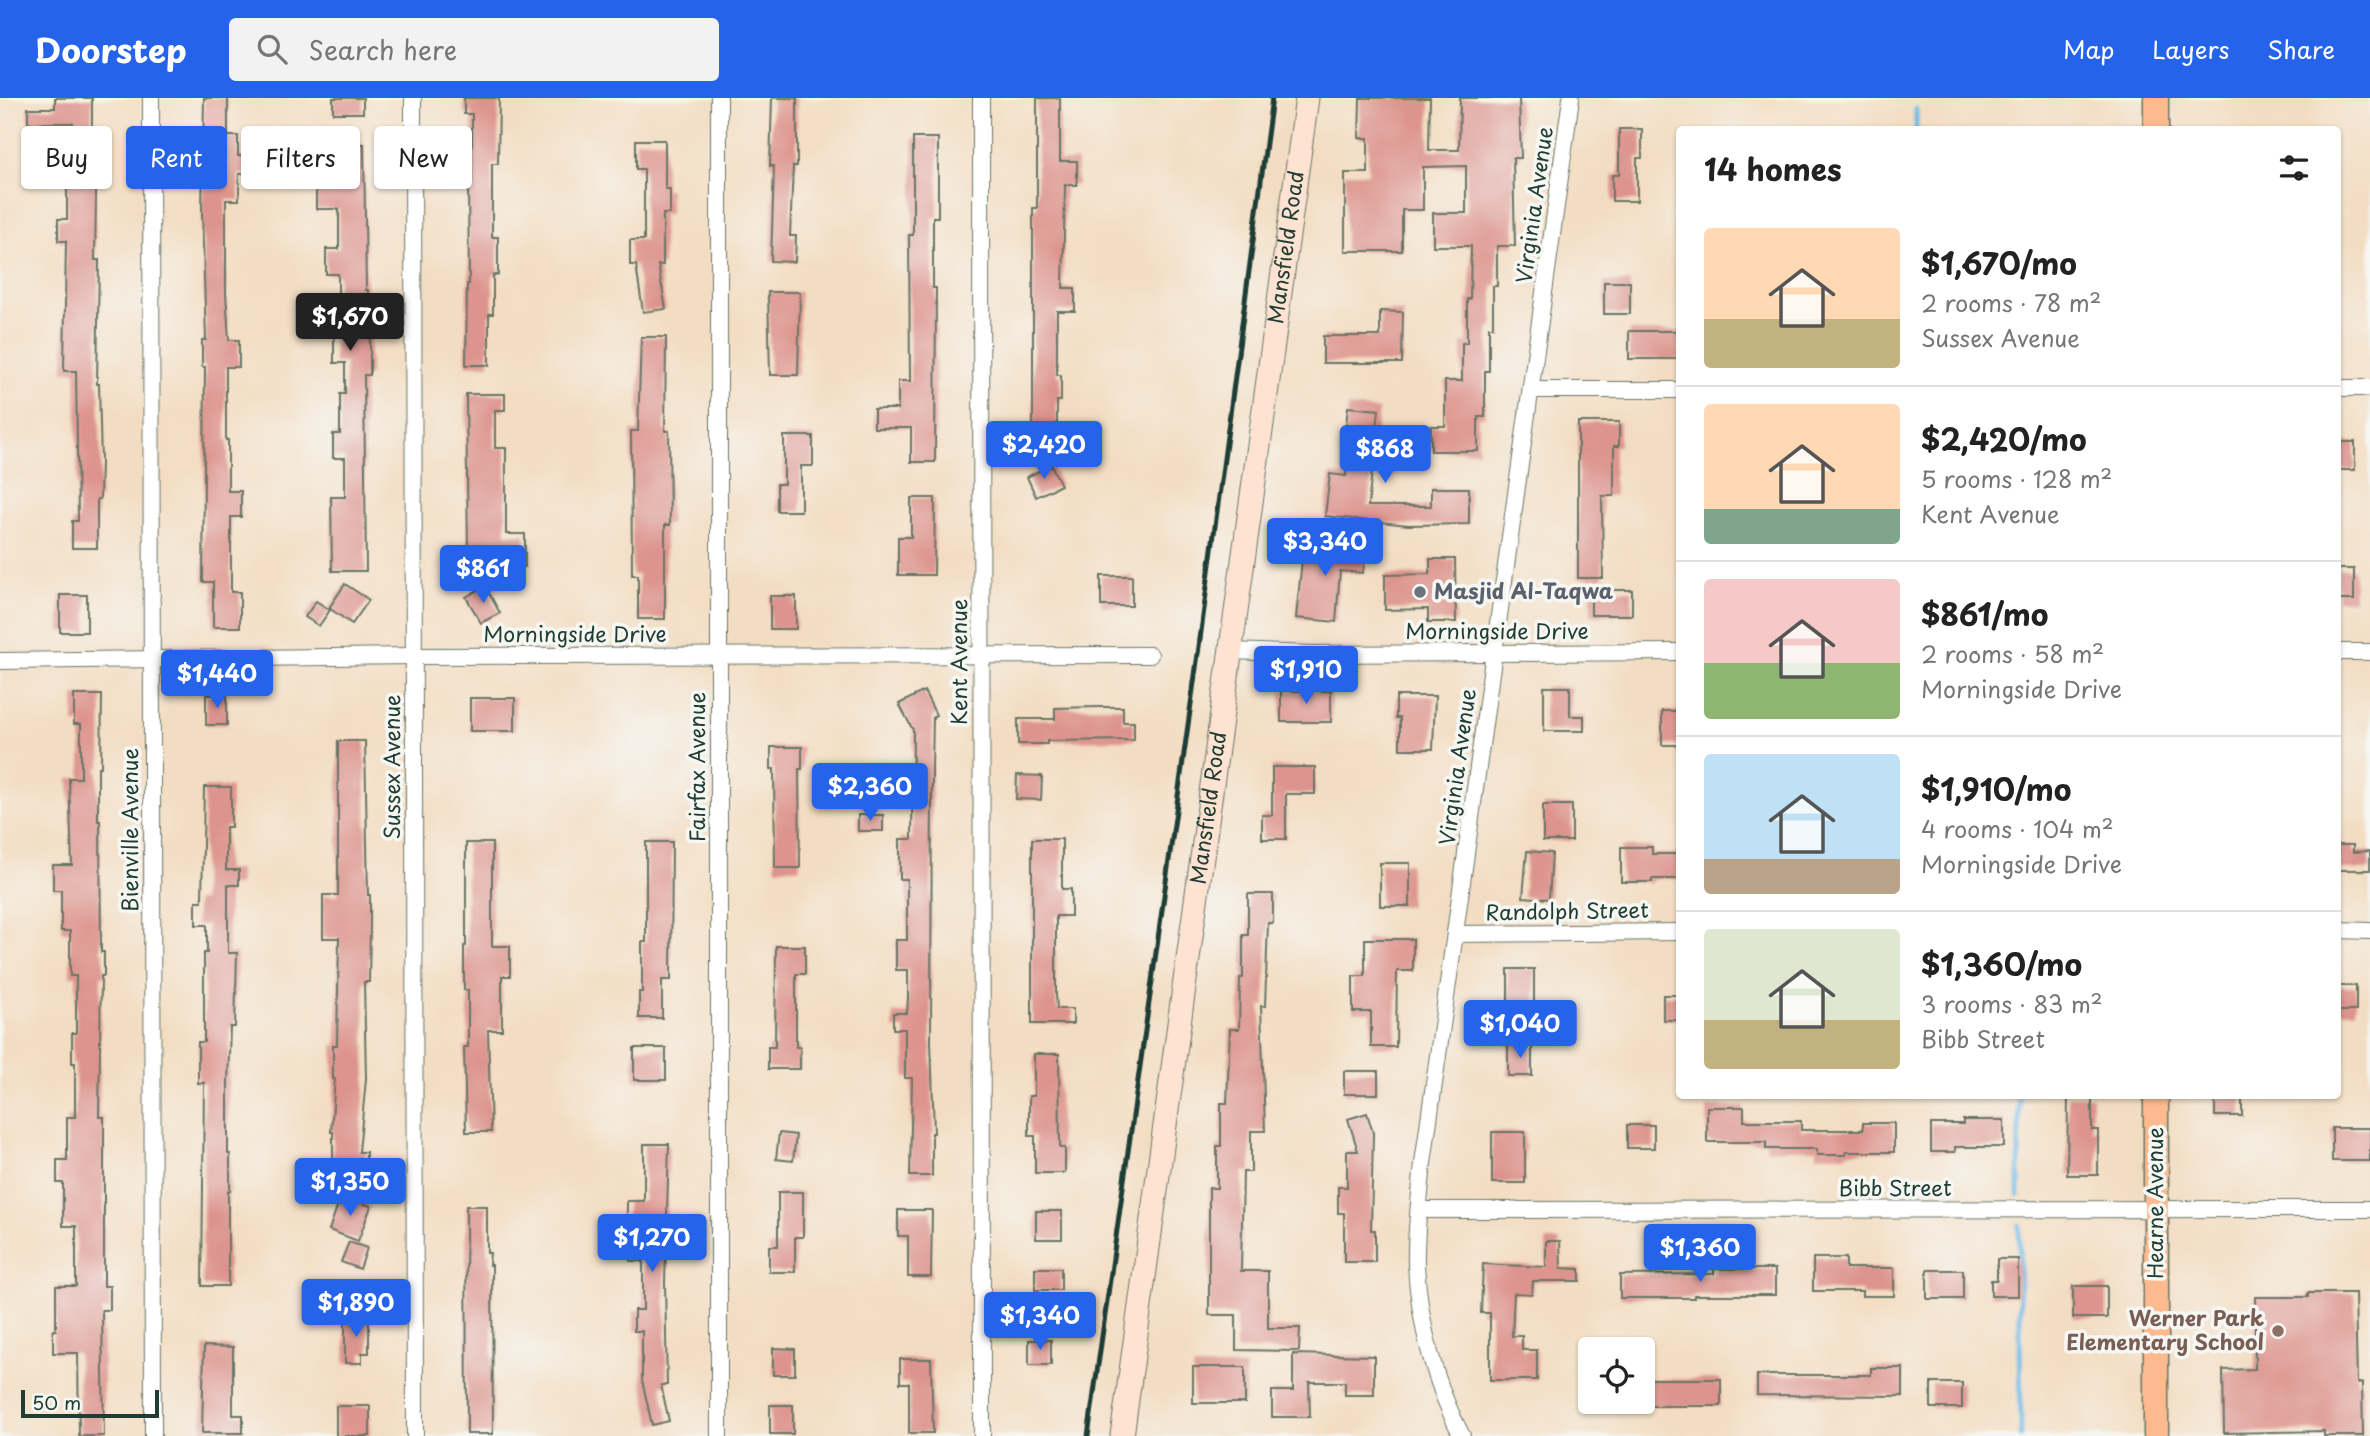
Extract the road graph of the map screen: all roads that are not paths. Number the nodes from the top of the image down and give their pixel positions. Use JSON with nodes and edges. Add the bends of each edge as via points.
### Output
{"nodes":[{"id":1,"x":151,"y":98,"type":"edge"},
{"id":2,"x":413,"y":98,"type":"edge"},
{"id":3,"x":719,"y":98,"type":"edge"},
{"id":4,"x":981,"y":98,"type":"edge"},
{"id":5,"x":1307,"y":98,"type":"edge"},
{"id":6,"x":1571,"y":98,"type":"edge"},
{"id":7,"x":2156,"y":98,"type":"edge"},
{"id":8,"x":2155,"y":126,"type":"edge"},
{"id":9,"x":2341,"y":388,"type":"edge"},
{"id":10,"x":2370,"y":388,"type":"edge"},
{"id":11,"x":1531,"y":390,"type":"junction"},
{"id":12,"x":1676,"y":390,"type":"edge"},
{"id":13,"x":1230,"y":651,"type":"junction"},
{"id":14,"x":1496,"y":652,"type":"junction"},
{"id":15,"x":1676,"y":652,"type":"edge"},
{"id":16,"x":2341,"y":652,"type":"edge"},
{"id":17,"x":2370,"y":652,"type":"edge"},
{"id":18,"x":981,"y":655,"type":"junction"},
{"id":19,"x":1150,"y":655,"type":"dead end"},
{"id":20,"x":414,"y":656,"type":"junction"},
{"id":21,"x":718,"y":656,"type":"junction"},
{"id":22,"x":151,"y":658,"type":"junction"},
{"id":23,"x":0,"y":661,"type":"edge"},
{"id":24,"x":2341,"y":930,"type":"edge"},
{"id":25,"x":2370,"y":930,"type":"edge"},
{"id":26,"x":1676,"y":932,"type":"edge"},
{"id":27,"x":1455,"y":934,"type":"junction"},
{"id":28,"x":2156,"y":1099,"type":"edge"},
{"id":29,"x":2156,"y":1209,"type":"junction"},
{"id":30,"x":2370,"y":1209,"type":"edge"},
{"id":31,"x":1419,"y":1210,"type":"junction"},
{"id":32,"x":153,"y":1436,"type":"edge"},
{"id":33,"x":415,"y":1436,"type":"edge"},
{"id":34,"x":719,"y":1436,"type":"edge"},
{"id":35,"x":982,"y":1436,"type":"edge"},
{"id":36,"x":1122,"y":1436,"type":"edge"},
{"id":37,"x":1462,"y":1436,"type":"edge"},
{"id":38,"x":2156,"y":1436,"type":"edge"}],
"edges":[{"from":1,"to":22,"type":"street","name":"Bienville Avenue"},
{"from":2,"to":20,"type":"street","name":"Sussex Avenue"},
{"from":3,"to":21,"type":"street","name":"Fairfax Avenue"},
{"from":4,"to":18,"type":"street","name":"Kent Avenue"},
{"from":5,"to":13,"type":"main road","name":"Mansfield Road"},
{"from":6,"to":11,"type":"street","name":"Virginia Avenue"},
{"from":7,"to":8,"type":"main road"},
{"from":9,"to":10,"type":"street"},
{"from":11,"to":12,"type":"street"},
{"from":11,"to":14,"type":"street","name":"Virginia Avenue"},
{"from":13,"to":14,"type":"street","name":"Morningside Drive"},
{"from":13,"to":36,"type":"main road","name":"Mansfield Road"},
{"from":14,"to":15,"type":"street","name":"Morningside Drive"},
{"from":14,"to":27,"type":"street","name":"Virginia Avenue"},
{"from":16,"to":17,"type":"street"},
{"from":18,"to":19,"type":"street","name":"Morningside Drive"},
{"from":18,"to":21,"type":"street","name":"Morningside Drive"},
{"from":18,"to":35,"type":"street","name":"Kent Avenue"},
{"from":20,"to":21,"type":"street","name":"Morningside Drive"},
{"from":20,"to":22,"type":"street","name":"Morningside Drive"},
{"from":20,"to":33,"type":"street","name":"Sussex Avenue"},
{"from":21,"to":34,"type":"street","name":"Fairfax Avenue"},
{"from":22,"to":23,"type":"street","name":"Morningside Drive"},
{"from":22,"to":32,"type":"street","name":"Bienville Avenue"},
{"from":24,"to":25,"type":"street"},
{"from":26,"to":27,"type":"street","name":"Randolph Street"},
{"from":27,"to":31,"type":"street","name":"Virginia Avenue"},
{"from":28,"to":29,"type":"main road","name":"Hearne Avenue"},
{"from":29,"to":30,"type":"street","name":"Bibb Street"},
{"from":29,"to":31,"type":"street","name":"Bibb Street"},
{"from":29,"to":38,"type":"main road","name":"Hearne Avenue"},
{"from":31,"to":37,"type":"street","name":"Virginia Avenue","via":[[1419,1296],[1444,1398]]}]}
